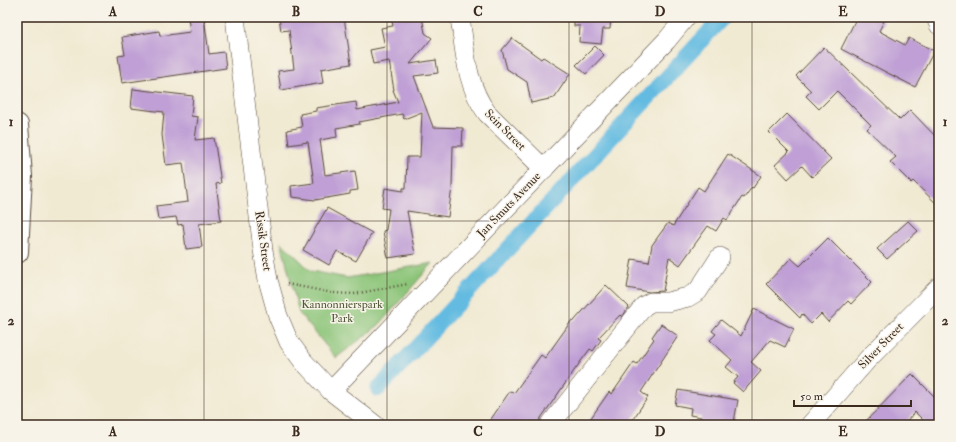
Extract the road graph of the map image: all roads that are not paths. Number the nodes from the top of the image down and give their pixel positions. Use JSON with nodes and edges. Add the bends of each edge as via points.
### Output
{"nodes":[{"id":1,"x":235,"y":17,"type":"edge"},
{"id":2,"x":460,"y":17,"type":"edge"},
{"id":3,"x":686,"y":17,"type":"edge"},
{"id":4,"x":938,"y":17,"type":"edge"},
{"id":5,"x":939,"y":25,"type":"edge"},
{"id":6,"x":17,"y":125,"type":"edge"},
{"id":7,"x":544,"y":169,"type":"junction"},
{"id":8,"x":17,"y":252,"type":"edge"},
{"id":9,"x":720,"y":257,"type":"dead end"},
{"id":10,"x":939,"y":287,"type":"edge"},
{"id":11,"x":331,"y":391,"type":"junction"},
{"id":12,"x":375,"y":425,"type":"edge"},
{"id":13,"x":550,"y":425,"type":"edge"},
{"id":14,"x":810,"y":425,"type":"edge"}],
"edges":[{"from":1,"to":11,"type":"street","name":"Rissik Street","via":[[268,280],[278,316],[289,342]]},
{"from":2,"to":7,"type":"street","name":"Sein Street","via":[[470,82],[480,104]]},
{"from":3,"to":7,"type":"street","name":"Jan Smuts Avenue"},
{"from":4,"to":5,"type":"street"},
{"from":6,"to":8,"type":"main road","via":[[21,176]]},
{"from":7,"to":11,"type":"street","name":"Jan Smuts Avenue"},
{"from":9,"to":13,"type":"street","via":[[698,291],[688,297],[668,302],[651,302],[644,306]]},
{"from":10,"to":14,"type":"street","name":"Silver Street","via":[[868,359]]},
{"from":11,"to":12,"type":"street","name":"Rissik Street"}]}
